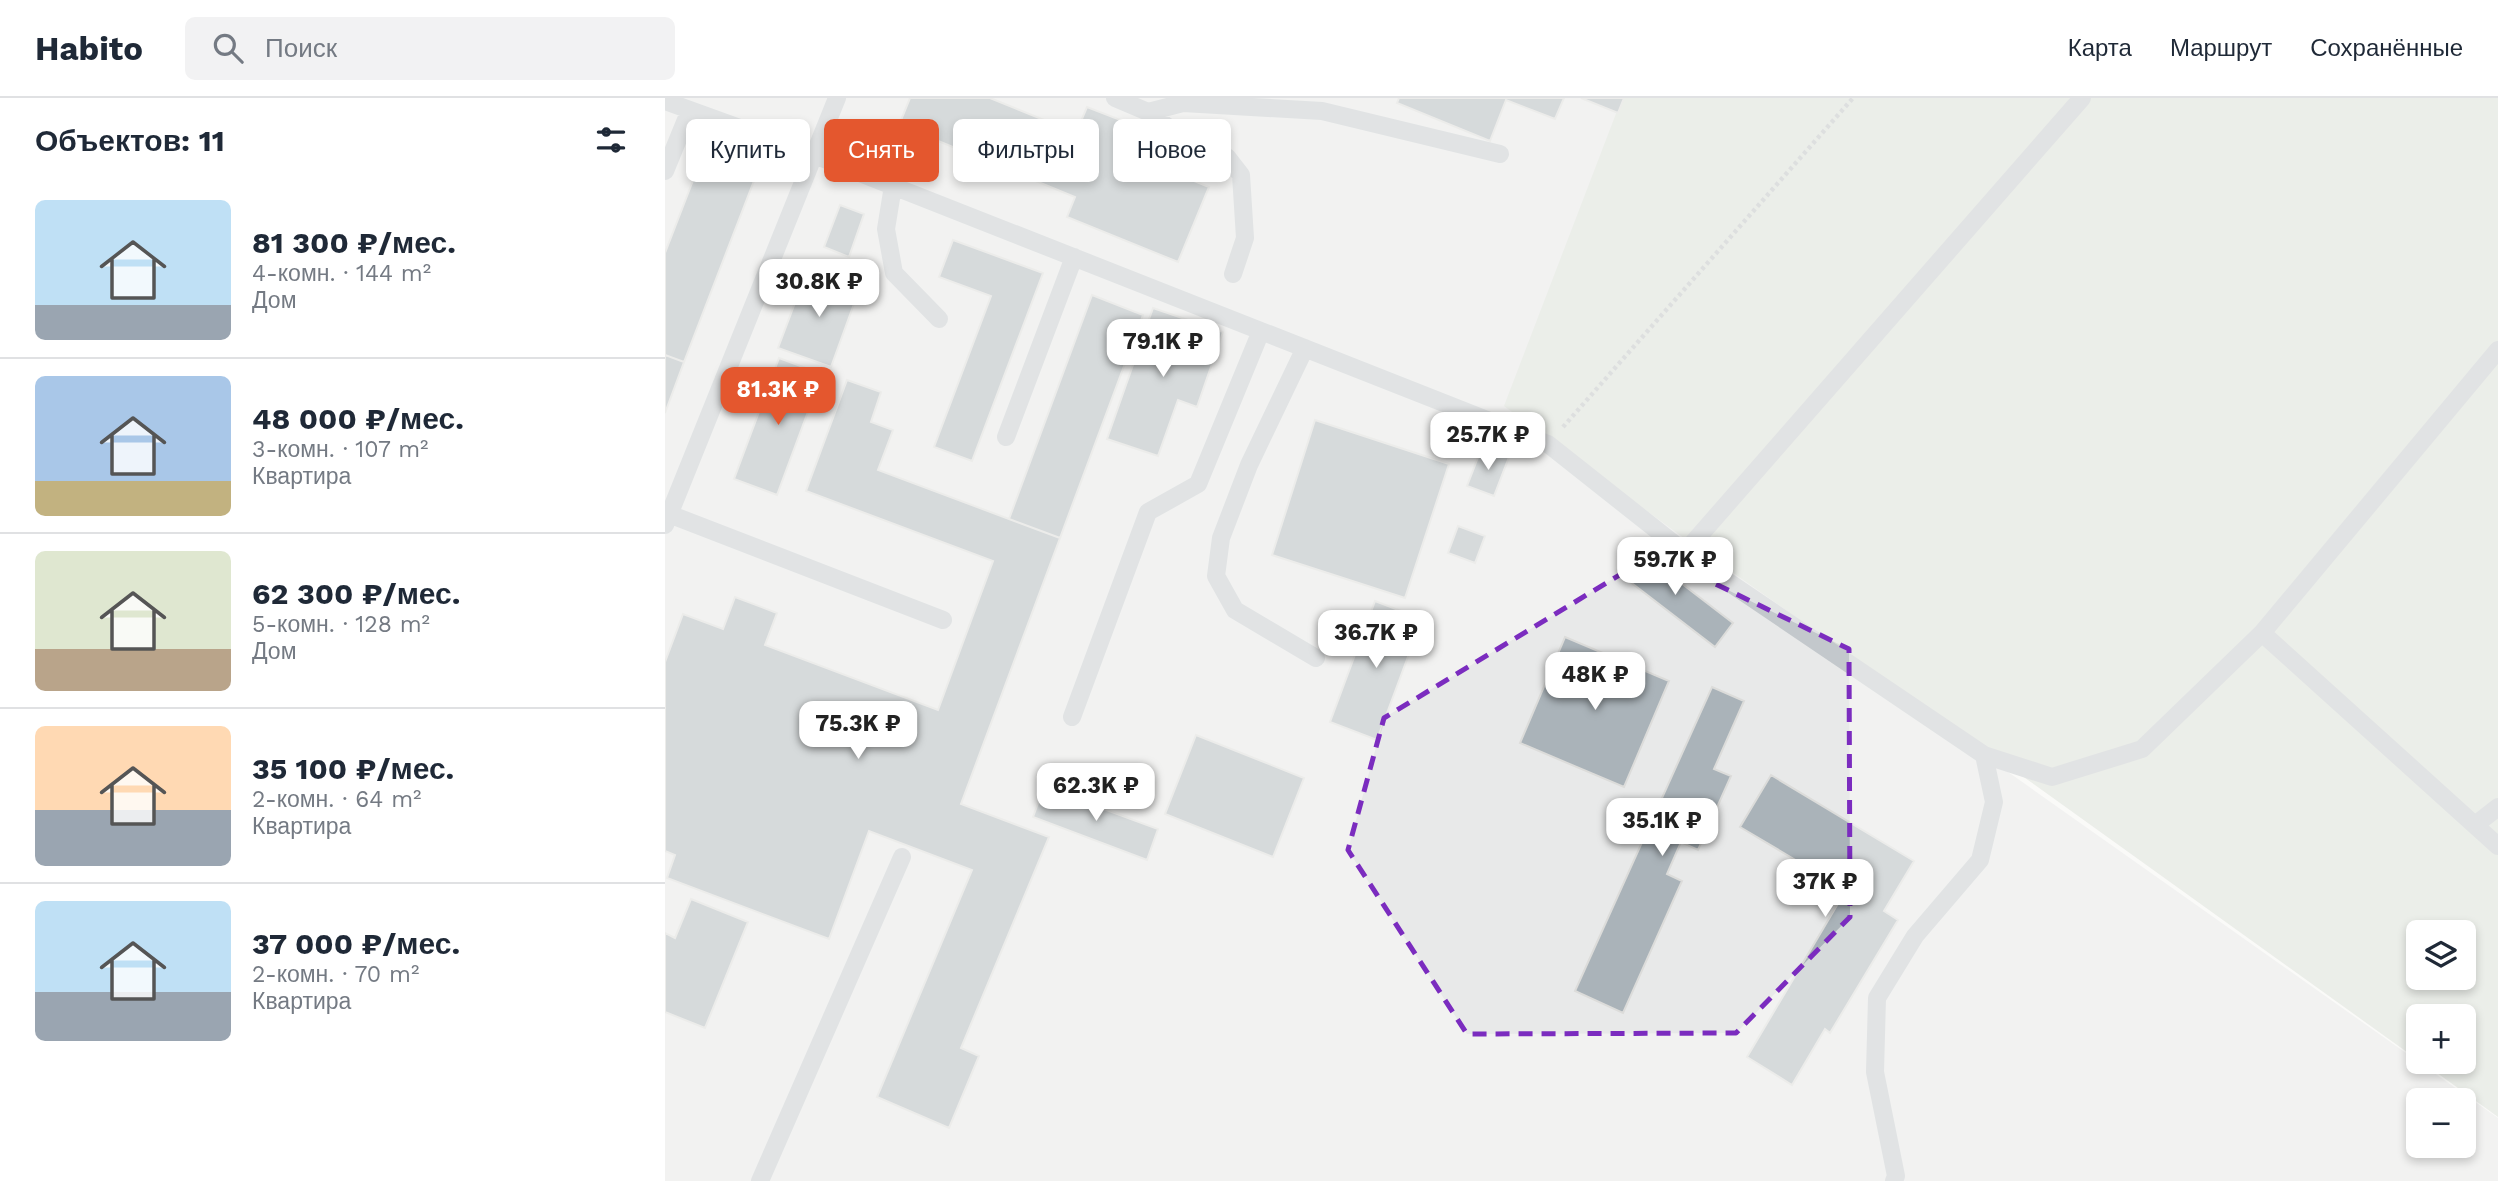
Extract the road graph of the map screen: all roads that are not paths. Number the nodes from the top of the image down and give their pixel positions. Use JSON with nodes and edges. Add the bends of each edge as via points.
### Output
{"nodes":[{"id":1,"x":837,"y":98,"type":"edge"},
{"id":2,"x":1115,"y":98,"type":"edge"},
{"id":3,"x":2082,"y":98,"type":"edge"},
{"id":4,"x":1183,"y":100,"type":"edge"},
{"id":5,"x":665,"y":101,"type":"edge"},
{"id":6,"x":1325,"y":105,"type":"edge"},
{"id":7,"x":690,"y":110,"type":"junction"},
{"id":8,"x":1148,"y":112,"type":"junction"},
{"id":9,"x":1500,"y":154,"type":"dead end"},
{"id":10,"x":814,"y":155,"type":"junction"},
{"id":11,"x":665,"y":171,"type":"edge"},
{"id":12,"x":893,"y":186,"type":"junction"},
{"id":13,"x":1074,"y":257,"type":"junction"},
{"id":14,"x":1233,"y":274,"type":"dead end"},
{"id":15,"x":939,"y":319,"type":"dead end"},
{"id":16,"x":1261,"y":331,"type":"junction"},
{"id":17,"x":1305,"y":348,"type":"junction"},
{"id":18,"x":2498,"y":350,"type":"edge"},
{"id":19,"x":1006,"y":437,"type":"dead end"},
{"id":20,"x":667,"y":520,"type":"edge"},
{"id":21,"x":1687,"y":554,"type":"junction"},
{"id":22,"x":943,"y":620,"type":"dead end"},
{"id":23,"x":2262,"y":633,"type":"junction"},
{"id":24,"x":1316,"y":658,"type":"dead end"},
{"id":25,"x":1072,"y":717,"type":"dead end"},
{"id":26,"x":1984,"y":755,"type":"junction"},
{"id":27,"x":2498,"y":807,"type":"edge"},
{"id":28,"x":2475,"y":825,"type":"junction"},
{"id":29,"x":2498,"y":846,"type":"edge"},
{"id":30,"x":902,"y":857,"type":"dead end"},
{"id":31,"x":760,"y":1181,"type":"edge"},
{"id":32,"x":1894,"y":1181,"type":"edge"}],
"edges":[{"from":1,"to":10,"type":"lane"},
{"from":2,"to":8,"type":"lane"},
{"from":3,"to":21,"type":"lane"},
{"from":4,"to":6,"type":"lane"},
{"from":4,"to":8,"type":"lane"},
{"from":5,"to":7,"type":"lane"},
{"from":6,"to":9,"type":"lane"},
{"from":7,"to":10,"type":"lane"},
{"from":7,"to":11,"type":"lane"},
{"from":8,"to":14,"type":"lane","via":[[1182,138],[1227,157],[1241,175],[1245,238]]},
{"from":10,"to":12,"type":"lane"},
{"from":10,"to":20,"type":"lane"},
{"from":12,"to":13,"type":"lane"},
{"from":12,"to":15,"type":"lane","via":[[886,229],[894,272]]},
{"from":13,"to":16,"type":"lane"},
{"from":13,"to":19,"type":"lane"},
{"from":16,"to":17,"type":"lane"},
{"from":16,"to":25,"type":"lane","via":[[1198,484],[1148,512]]},
{"from":17,"to":21,"type":"lane","via":[[1548,444]]},
{"from":17,"to":24,"type":"lane","via":[[1249,465],[1221,538],[1216,576],[1235,610]]},
{"from":18,"to":23,"type":"lane"},
{"from":20,"to":22,"type":"lane"},
{"from":21,"to":26,"type":"lane"},
{"from":23,"to":26,"type":"lane","via":[[2142,749],[2052,776]]},
{"from":23,"to":28,"type":"lane"},
{"from":26,"to":32,"type":"lane","via":[[1994,802],[1980,860],[1915,936],[1877,998],[1875,1072]]},
{"from":27,"to":28,"type":"lane"},
{"from":28,"to":29,"type":"lane"},
{"from":30,"to":31,"type":"lane"}]}
